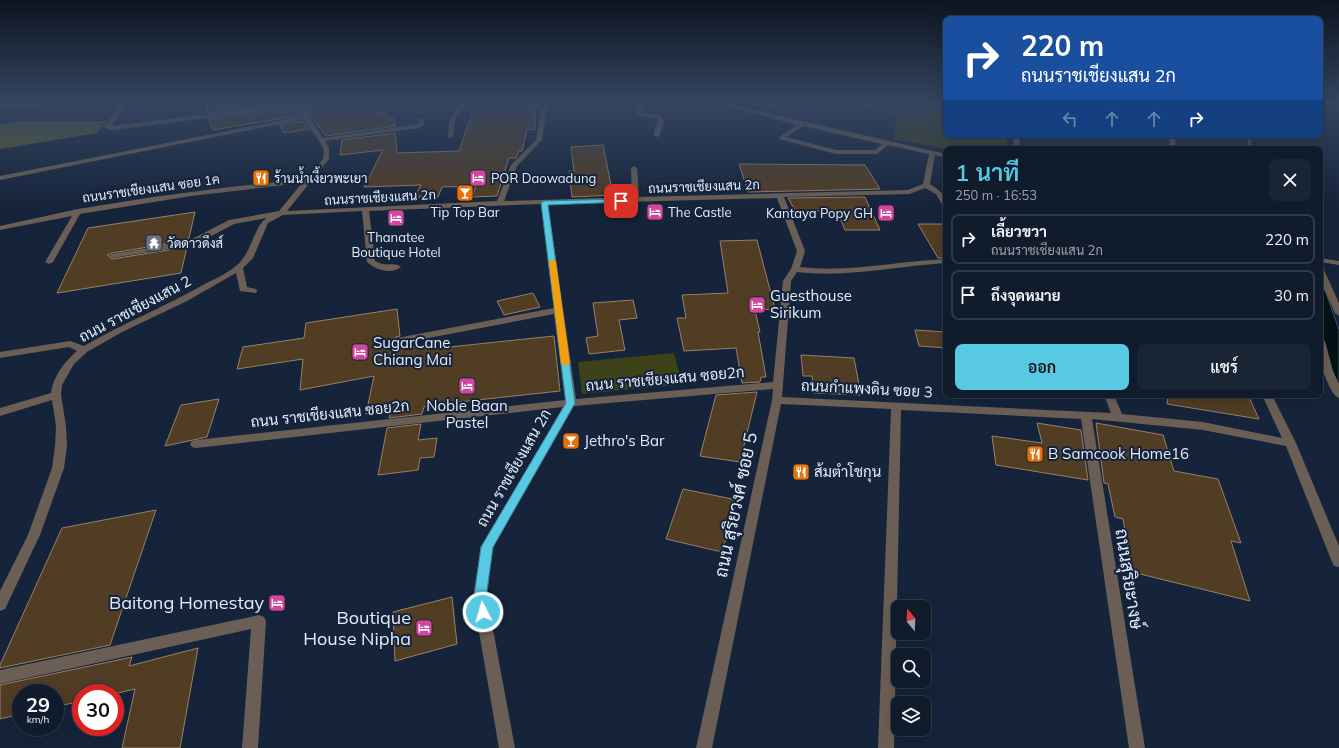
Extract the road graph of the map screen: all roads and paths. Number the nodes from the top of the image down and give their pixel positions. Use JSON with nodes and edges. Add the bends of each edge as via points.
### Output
{"nodes":[{"id":1,"x":206,"y":137,"type":"edge"},
{"id":2,"x":320,"y":137,"type":"edge"},
{"id":3,"x":343,"y":137,"type":"edge"},
{"id":4,"x":539,"y":137,"type":"edge"},
{"id":5,"x":783,"y":137,"type":"edge"},
{"id":6,"x":859,"y":137,"type":"edge"},
{"id":7,"x":322,"y":140,"type":"junction"},
{"id":8,"x":886,"y":143,"type":"junction"},
{"id":9,"x":932,"y":153,"type":"junction"},
{"id":10,"x":943,"y":155,"type":"edge"},
{"id":11,"x":634,"y":168,"type":"dead end"},
{"id":12,"x":0,"y":178,"type":"edge"},
{"id":13,"x":308,"y":181,"type":"junction"},
{"id":14,"x":926,"y":185,"type":"junction"},
{"id":15,"x":780,"y":195,"type":"junction"},
{"id":16,"x":636,"y":200,"type":"junction"},
{"id":17,"x":943,"y":200,"type":"edge"},
{"id":18,"x":544,"y":203,"type":"junction"},
{"id":19,"x":500,"y":204,"type":"junction"},
{"id":20,"x":365,"y":209,"type":"junction"},
{"id":21,"x":78,"y":211,"type":"junction"},
{"id":22,"x":281,"y":213,"type":"junction"},
{"id":23,"x":0,"y":228,"type":"edge"},
{"id":24,"x":112,"y":256,"type":"dead end"},
{"id":25,"x":1323,"y":260,"type":"edge"},
{"id":26,"x":943,"y":261,"type":"edge"},
{"id":27,"x":49,"y":262,"type":"dead end"},
{"id":28,"x":1339,"y":263,"type":"edge"},
{"id":29,"x":397,"y":267,"type":"dead end"},
{"id":30,"x":239,"y":268,"type":"junction"},
{"id":31,"x":795,"y":270,"type":"junction"},
{"id":32,"x":1323,"y":277,"type":"edge"},
{"id":33,"x":254,"y":291,"type":"dead end"},
{"id":34,"x":559,"y":310,"type":"junction"},
{"id":35,"x":1339,"y":313,"type":"edge"},
{"id":36,"x":397,"y":340,"type":"dead end"},
{"id":37,"x":84,"y":350,"type":"junction"},
{"id":38,"x":1323,"y":352,"type":"edge"},
{"id":39,"x":0,"y":355,"type":"edge"},
{"id":40,"x":778,"y":385,"type":"junction"},
{"id":41,"x":56,"y":395,"type":"junction"},
{"id":42,"x":1339,"y":395,"type":"edge"},
{"id":43,"x":1110,"y":398,"type":"edge"},
{"id":44,"x":1268,"y":398,"type":"edge"},
{"id":45,"x":777,"y":400,"type":"junction"},
{"id":46,"x":571,"y":403,"type":"junction"},
{"id":47,"x":896,"y":405,"type":"junction"},
{"id":48,"x":0,"y":412,"type":"edge"},
{"id":49,"x":1086,"y":415,"type":"junction"},
{"id":50,"x":1118,"y":417,"type":"junction"},
{"id":51,"x":1290,"y":443,"type":"junction"},
{"id":52,"x":196,"y":444,"type":"dead end"},
{"id":53,"x":1339,"y":562,"type":"edge"},
{"id":54,"x":0,"y":605,"type":"edge"},
{"id":55,"x":0,"y":677,"type":"edge"},
{"id":56,"x":250,"y":748,"type":"edge"},
{"id":57,"x":507,"y":748,"type":"edge"},
{"id":58,"x":704,"y":748,"type":"edge"},
{"id":59,"x":886,"y":748,"type":"edge"},
{"id":60,"x":1137,"y":748,"type":"edge"}],
"edges":[{"from":1,"to":12,"type":"street"},
{"from":2,"to":7,"type":"street","name":"ถนน ราชเชียงแสน 2"},
{"from":3,"to":7,"type":"street"},
{"from":4,"to":19,"type":"street","via":[[514,165]]},
{"from":5,"to":8,"type":"street","via":[[836,152],[877,152]]},
{"from":6,"to":8,"type":"street"},
{"from":7,"to":13,"type":"street","name":"ถนน ราชเชียงแสน 2","via":[[327,153],[326,160]]},
{"from":8,"to":9,"type":"street"},
{"from":9,"to":10,"type":"street"},
{"from":9,"to":14,"type":"street"},
{"from":11,"to":16,"type":"street"},
{"from":13,"to":21,"type":"street","name":"ถนนราชเชียงแสน ซอย 1ค","via":[[255,185]]},
{"from":13,"to":22,"type":"street","name":"ถนน ราชเชียงแสน 2"},
{"from":14,"to":15,"type":"street","name":"ถนนราชเชียงแสน 2ก","via":[[909,192]]},
{"from":14,"to":17,"type":"street"},
{"from":15,"to":16,"type":"street","name":"ถนนราชเชียงแสน 2ก"},
{"from":15,"to":31,"type":"street","name":"ถนน สุริยวงศ์ ซอย 5","via":[[801,251]]},
{"from":16,"to":18,"type":"street","name":"ถนนราชเชียงแสน 2ก"},
{"from":18,"to":19,"type":"street","name":"ถนนราชเชียงแสน 2ก"},
{"from":18,"to":34,"type":"street","name":"ถนน ราชเชียงแสน 2ก"},
{"from":19,"to":20,"type":"street","name":"ถนนราชเชียงแสน 2ก"},
{"from":20,"to":22,"type":"street","name":"ถนนราชเชียงแสน 2ก"},
{"from":20,"to":29,"type":"street","via":[[371,262],[380,268]]},
{"from":21,"to":23,"type":"street","name":"ถนนราชเชียงแสน ซอย 1ค"},
{"from":21,"to":27,"type":"street"},
{"from":22,"to":24,"type":"street","name":"ถนนราชเชียงแสน 2ก","via":[[232,222],[199,239],[179,245]]},
{"from":22,"to":30,"type":"street","name":"ถนน ราชเชียงแสน 2","via":[[265,222],[249,258]]},
{"from":25,"to":28,"type":"street"},
{"from":26,"to":31,"type":"street","via":[[831,273]]},
{"from":30,"to":33,"type":"street","via":[[242,273],[240,282],[243,289]]},
{"from":30,"to":37,"type":"street","name":"ถนน ราชเชียงแสน 2","via":[[184,300],[118,330]]},
{"from":31,"to":40,"type":"street","name":"ถนน สุริยวงศ์ ซอย 5","via":[[787,281]]},
{"from":32,"to":35,"type":"street"},
{"from":34,"to":36,"type":"street"},
{"from":34,"to":46,"type":"street","name":"ถนน ราชเชียงแสน 2ก"},
{"from":37,"to":39,"type":"street","via":[[70,344]]},
{"from":37,"to":41,"type":"street","name":"ถนน ราชเชียงแสน 2","via":[[70,362],[57,385]]},
{"from":38,"to":42,"type":"street"},
{"from":40,"to":45,"type":"street","name":"ถนน สุริยวงศ์ ซอย 5"},
{"from":40,"to":46,"type":"street","name":"ถนน ราชเชียงแสน ซอย2ก"},
{"from":41,"to":48,"type":"street"},
{"from":41,"to":54,"type":"street","name":"ถนน ราชเชียงแสน 2","via":[[61,426],[58,468],[34,536]]},
{"from":43,"to":50,"type":"street"},
{"from":44,"to":51,"type":"street"},
{"from":45,"to":47,"type":"street","name":"ถนนกำแพงดิน ซอย 3"},
{"from":45,"to":58,"type":"street","name":"ถนน สุริยวงศ์ ซอย 5"},
{"from":46,"to":52,"type":"street","name":"ถนน ราชเชียงแสน ซอย2ก"},
{"from":46,"to":57,"type":"street","name":"ถนน ราชเชียงแสน 2ก","via":[[487,547],[480,597]]},
{"from":47,"to":49,"type":"street","name":"ถนนกำแพงดิน ซอย 3"},
{"from":47,"to":59,"type":"street"},
{"from":49,"to":50,"type":"street","name":"ถนนกำแพงดิน ซอย 3"},
{"from":49,"to":60,"type":"street","name":"ถนนสุริยะางษ์"},
{"from":50,"to":51,"type":"street","name":"ถนนกำแพงดิน ซอย 3","via":[[1203,426]]},
{"from":51,"to":53,"type":"street"},
{"from":55,"to":56,"type":"street","via":[[259,621]]}]}
